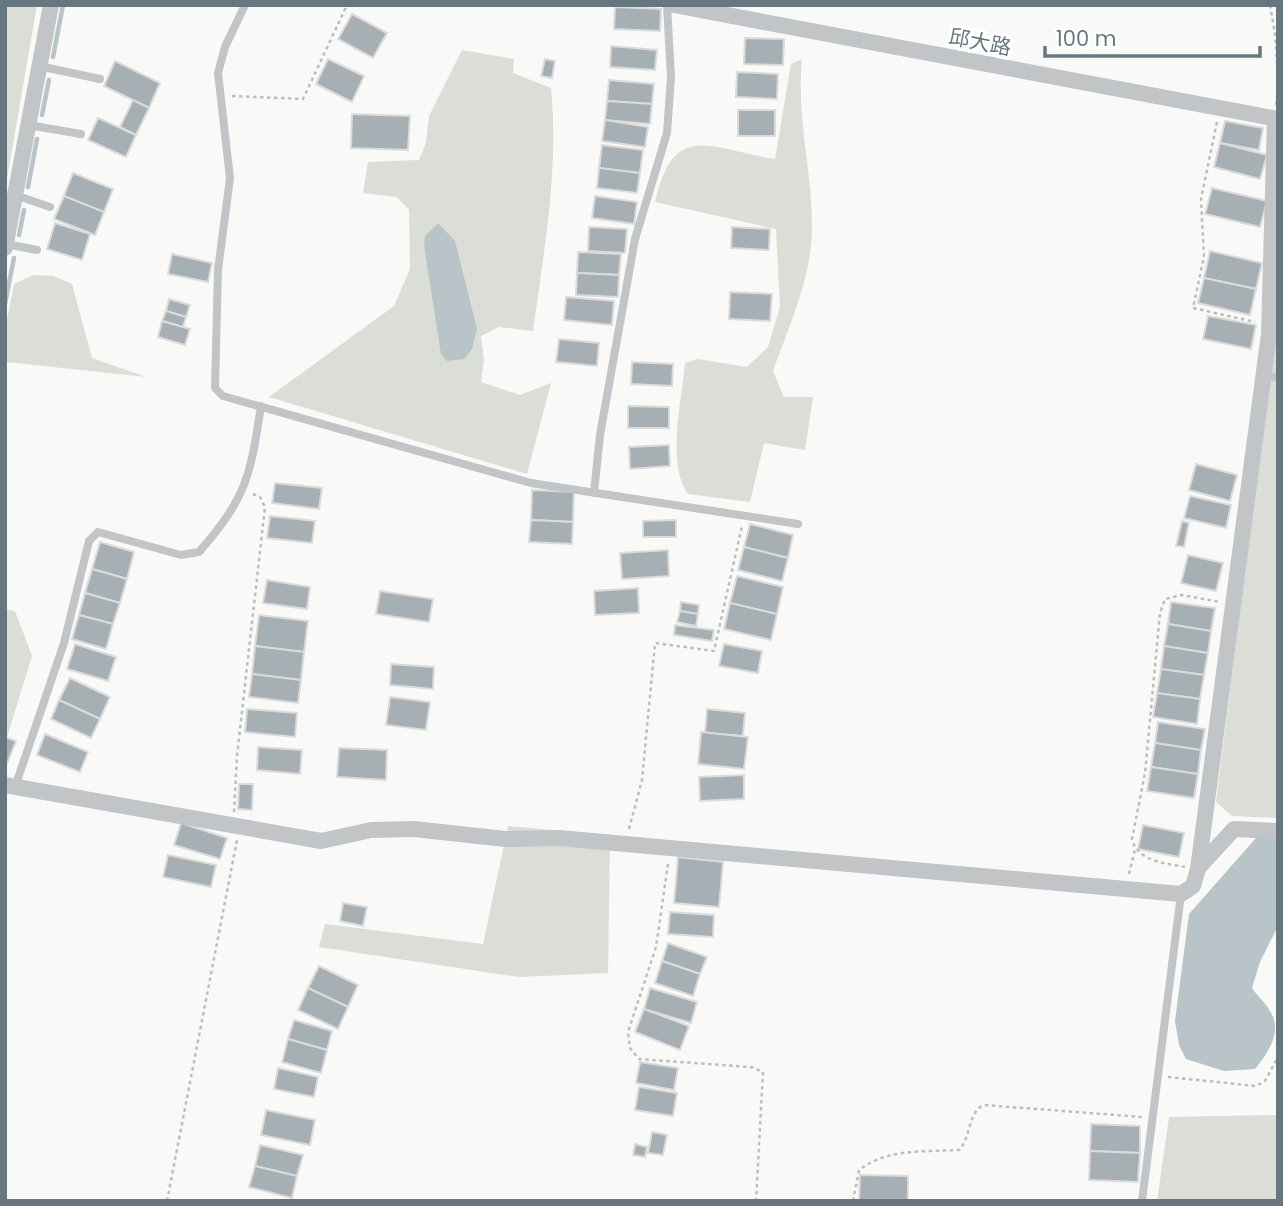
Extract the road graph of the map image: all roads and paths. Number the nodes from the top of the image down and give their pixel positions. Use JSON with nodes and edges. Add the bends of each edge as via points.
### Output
{"nodes":[{"id":1,"x":51,"y":5,"type":"edge"},
{"id":2,"x":245,"y":5,"type":"edge"},
{"id":3,"x":347,"y":5,"type":"edge"},
{"id":4,"x":667,"y":5,"type":"edge"},
{"id":5,"x":674,"y":5,"type":"edge"},
{"id":6,"x":1270,"y":5,"type":"edge"},
{"id":7,"x":39,"y":66,"type":"junction"},
{"id":8,"x":1278,"y":76,"type":"edge"},
{"id":9,"x":100,"y":79,"type":"dead end"},
{"id":10,"x":221,"y":96,"type":"junction"},
{"id":11,"x":1220,"y":109,"type":"junction"},
{"id":12,"x":1276,"y":119,"type":"edge"},
{"id":13,"x":28,"y":125,"type":"junction"},
{"id":14,"x":80,"y":134,"type":"dead end"},
{"id":15,"x":15,"y":195,"type":"junction"},
{"id":16,"x":50,"y":206,"type":"dead end"},
{"id":17,"x":6,"y":246,"type":"edge"},
{"id":18,"x":37,"y":250,"type":"dead end"},
{"id":19,"x":1269,"y":325,"type":"junction"},
{"id":20,"x":1270,"y":377,"type":"edge"},
{"id":21,"x":261,"y":406,"type":"junction"},
{"id":22,"x":243,"y":490,"type":"junction"},
{"id":23,"x":594,"y":493,"type":"junction"},
{"id":24,"x":744,"y":516,"type":"junction"},
{"id":25,"x":798,"y":524,"type":"dead end"},
{"id":26,"x":1234,"y":600,"type":"junction"},
{"id":27,"x":10,"y":786,"type":"edge"},
{"id":28,"x":237,"y":826,"type":"junction"},
{"id":29,"x":1278,"y":831,"type":"edge"},
{"id":30,"x":626,"y":844,"type":"junction"},
{"id":31,"x":671,"y":848,"type":"junction"},
{"id":32,"x":1135,"y":849,"type":"junction"},
{"id":33,"x":1198,"y":869,"type":"junction"},
{"id":34,"x":1126,"y":890,"type":"junction"},
{"id":35,"x":1181,"y":894,"type":"junction"},
{"id":36,"x":1278,"y":1057,"type":"edge"},
{"id":37,"x":1158,"y":1076,"type":"junction"},
{"id":38,"x":1152,"y":1118,"type":"junction"},
{"id":39,"x":167,"y":1201,"type":"edge"},
{"id":40,"x":756,"y":1201,"type":"edge"},
{"id":41,"x":853,"y":1201,"type":"edge"},
{"id":42,"x":1142,"y":1201,"type":"edge"}],
"edges":[{"from":1,"to":7,"type":"street"},
{"from":2,"to":10,"type":"lane","via":[[218,73]]},
{"from":3,"to":10,"type":"path","via":[[303,100]]},
{"from":4,"to":23,"type":"lane","via":[[671,77],[667,133],[635,239]]},
{"from":5,"to":11,"type":"street","name":"邱大路"},
{"from":6,"to":8,"type":"path"},
{"from":7,"to":9,"type":"lane"},
{"from":7,"to":13,"type":"street"},
{"from":10,"to":21,"type":"lane","via":[[230,178],[218,270],[215,388],[223,396]]},
{"from":11,"to":12,"type":"street","name":"邱大路"},
{"from":11,"to":19,"type":"path","via":[[1201,199],[1204,257],[1193,308]]},
{"from":12,"to":19,"type":"street"},
{"from":13,"to":14,"type":"lane"},
{"from":13,"to":15,"type":"street"},
{"from":15,"to":16,"type":"lane"},
{"from":15,"to":17,"type":"street"},
{"from":17,"to":18,"type":"lane"},
{"from":19,"to":20,"type":"street"},
{"from":20,"to":26,"type":"street"},
{"from":21,"to":22,"type":"lane"},
{"from":21,"to":23,"type":"lane","via":[[531,483]]},
{"from":22,"to":27,"type":"lane","via":[[199,552],[181,555],[98,532],[89,541],[64,643]]},
{"from":22,"to":28,"type":"path","via":[[260,497],[265,507],[237,756]]},
{"from":23,"to":24,"type":"lane"},
{"from":24,"to":25,"type":"lane"},
{"from":24,"to":30,"type":"path","via":[[714,651],[655,643],[642,780]]},
{"from":26,"to":32,"type":"path","via":[[1215,602],[1182,595],[1165,599],[1145,774],[1132,839]]},
{"from":26,"to":33,"type":"street"},
{"from":27,"to":28,"type":"street"},
{"from":28,"to":30,"type":"street","via":[[321,841],[371,830],[414,829],[505,839]]},
{"from":28,"to":39,"type":"path"},
{"from":29,"to":33,"type":"street","via":[[1234,829]]},
{"from":30,"to":31,"type":"street"},
{"from":31,"to":34,"type":"street"},
{"from":31,"to":40,"type":"path","via":[[656,947],[628,1032],[630,1048],[639,1059],[763,1072]]},
{"from":32,"to":33,"type":"path","via":[[1160,863]]},
{"from":32,"to":34,"type":"path"},
{"from":33,"to":35,"type":"street","via":[[1193,886]]},
{"from":34,"to":35,"type":"street"},
{"from":35,"to":37,"type":"lane"},
{"from":36,"to":37,"type":"path","via":[[1265,1081],[1255,1086]]},
{"from":37,"to":38,"type":"lane"},
{"from":38,"to":41,"type":"path","via":[[985,1105],[975,1112],[967,1142],[959,1150],[892,1154],[867,1164],[859,1170]]},
{"from":38,"to":42,"type":"lane"}]}
